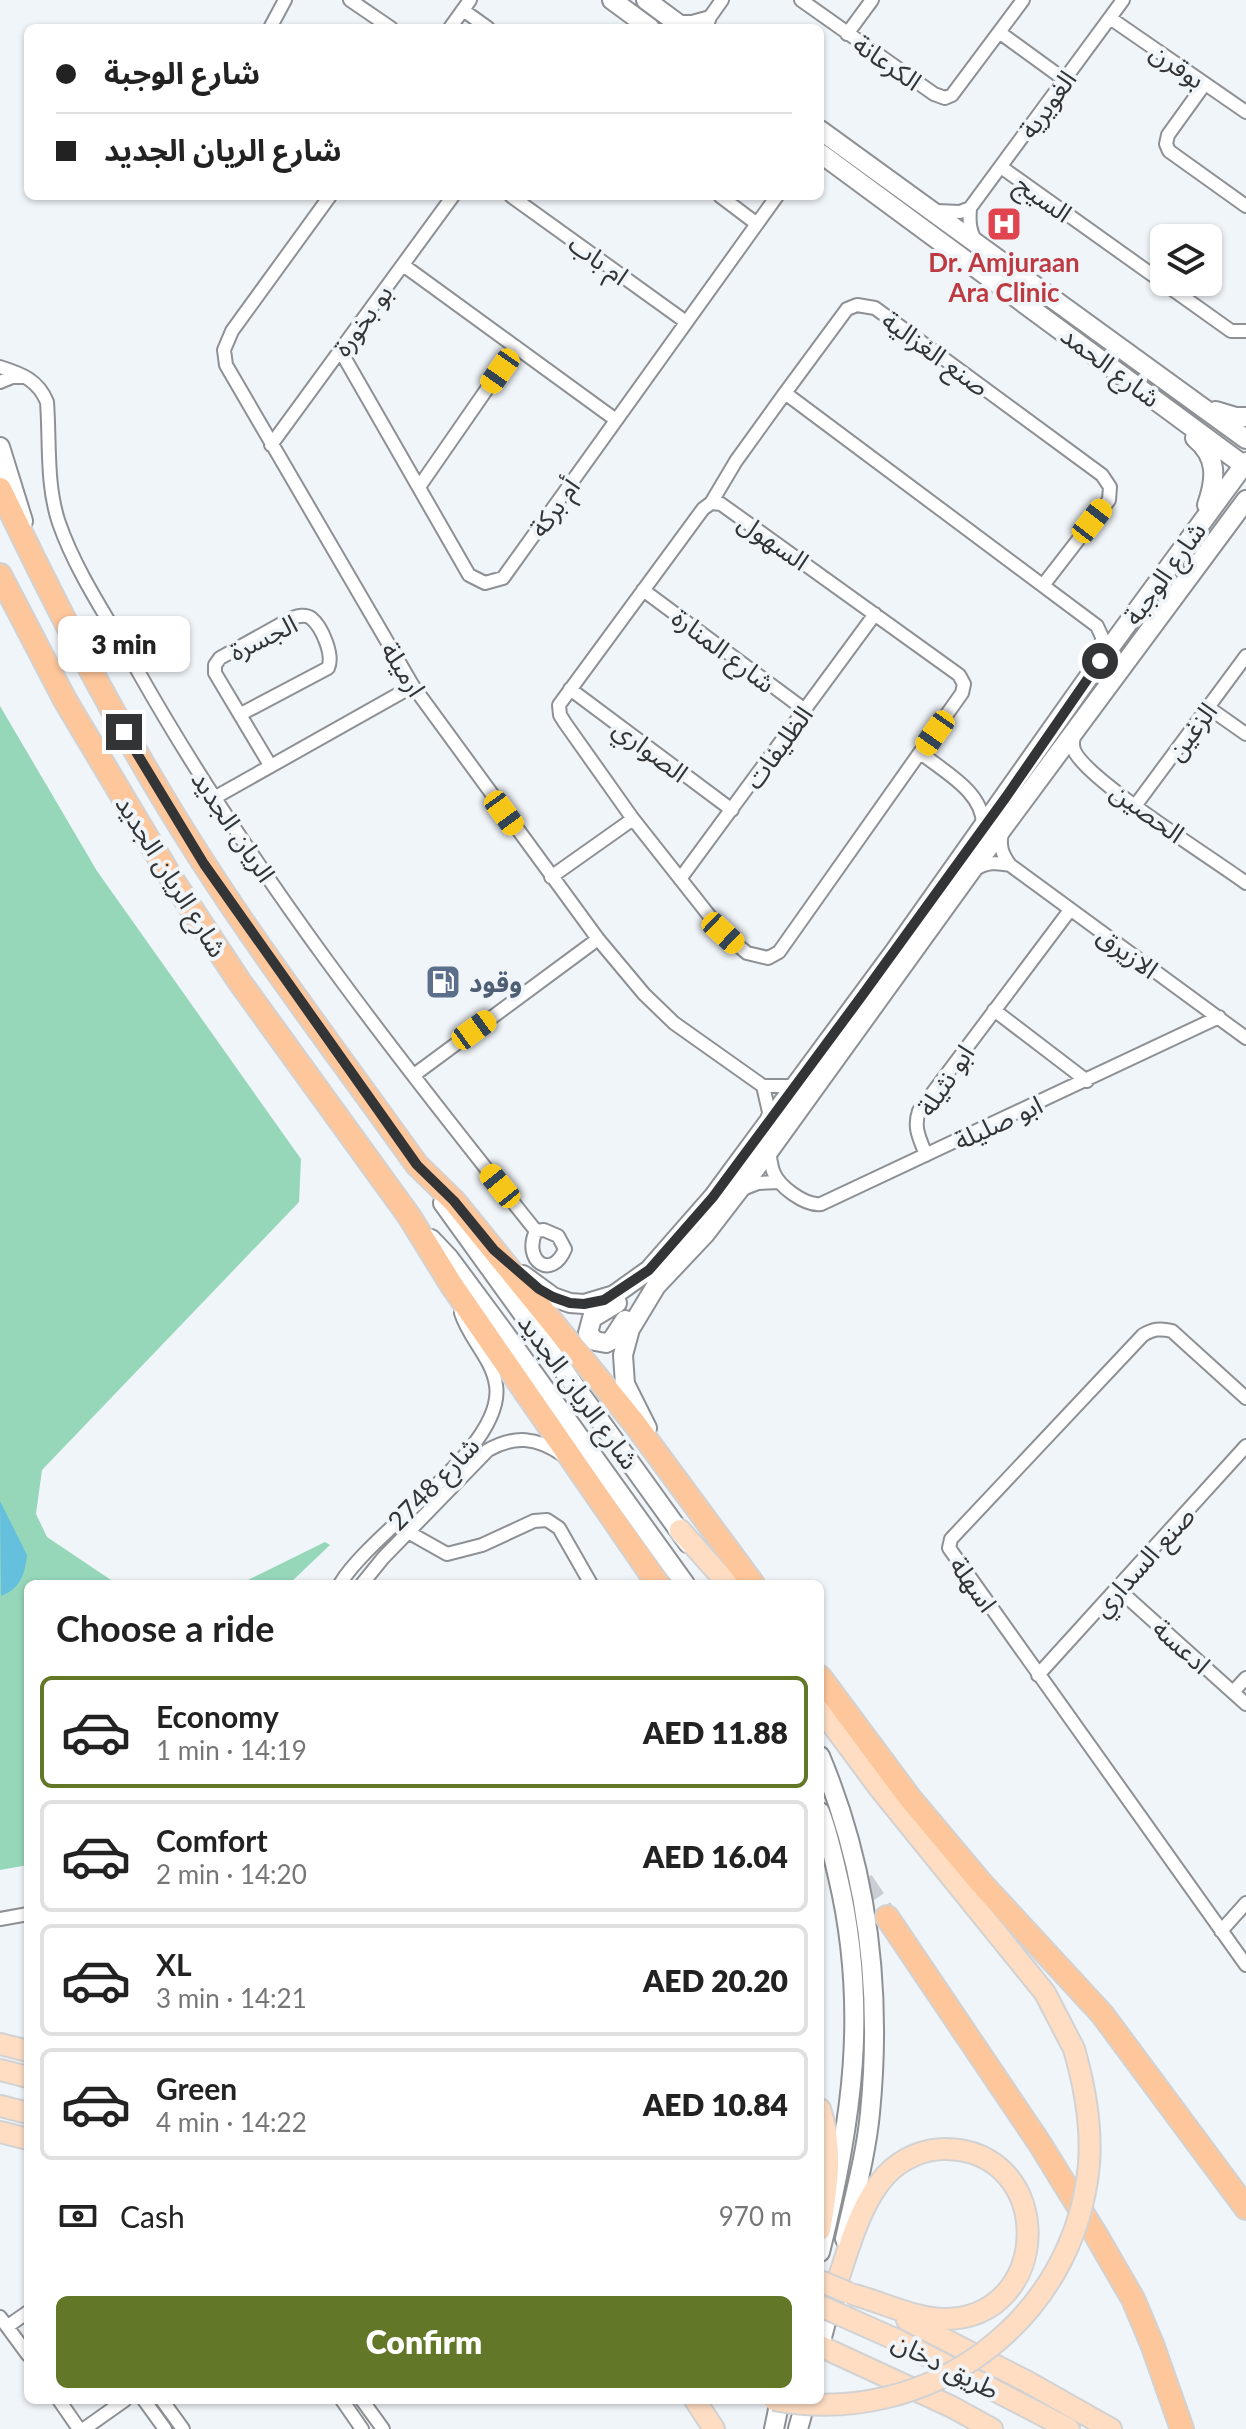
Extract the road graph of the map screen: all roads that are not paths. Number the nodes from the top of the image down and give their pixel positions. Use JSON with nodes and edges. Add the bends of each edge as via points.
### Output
{"nodes":[{"id":1,"x":285,"y":0,"type":"edge"},
{"id":2,"x":350,"y":0,"type":"edge"},
{"id":3,"x":612,"y":0,"type":"edge"},
{"id":4,"x":646,"y":0,"type":"edge"},
{"id":5,"x":722,"y":0,"type":"edge"},
{"id":6,"x":801,"y":0,"type":"edge"},
{"id":7,"x":872,"y":0,"type":"edge"},
{"id":8,"x":1023,"y":0,"type":"edge"},
{"id":9,"x":1123,"y":0,"type":"edge"},
{"id":10,"x":467,"y":5,"type":"edge"},
{"id":11,"x":1110,"y":18,"type":"junction"},
{"id":12,"x":708,"y":22,"type":"edge"},
{"id":13,"x":272,"y":24,"type":"edge"},
{"id":14,"x":385,"y":24,"type":"edge"},
{"id":15,"x":453,"y":24,"type":"edge"},
{"id":16,"x":484,"y":24,"type":"edge"},
{"id":17,"x":645,"y":24,"type":"edge"},
{"id":18,"x":679,"y":24,"type":"edge"},
{"id":19,"x":684,"y":24,"type":"edge"},
{"id":20,"x":999,"y":32,"type":"junction"},
{"id":21,"x":847,"y":34,"type":"junction"},
{"id":22,"x":1065,"y":80,"type":"junction"},
{"id":23,"x":1204,"y":85,"type":"junction"},
{"id":24,"x":1246,"y":112,"type":"edge"},
{"id":25,"x":824,"y":133,"type":"edge"},
{"id":26,"x":825,"y":159,"type":"edge"},
{"id":27,"x":1001,"y":167,"type":"junction"},
{"id":28,"x":327,"y":200,"type":"edge"},
{"id":29,"x":450,"y":200,"type":"edge"},
{"id":30,"x":517,"y":200,"type":"edge"},
{"id":31,"x":725,"y":200,"type":"edge"},
{"id":32,"x":774,"y":200,"type":"edge"},
{"id":33,"x":1246,"y":206,"type":"edge"},
{"id":34,"x":970,"y":208,"type":"junction"},
{"id":35,"x":927,"y":209,"type":"junction"},
{"id":36,"x":757,"y":224,"type":"junction"},
{"id":37,"x":979,"y":246,"type":"junction"},
{"id":38,"x":403,"y":265,"type":"junction"},
{"id":39,"x":686,"y":322,"type":"junction"},
{"id":40,"x":1246,"y":331,"type":"edge"},
{"id":41,"x":1082,"y":345,"type":"junction"},
{"id":42,"x":516,"y":347,"type":"junction"},
{"id":43,"x":340,"y":350,"type":"junction"},
{"id":44,"x":0,"y":367,"type":"edge"},
{"id":45,"x":27,"y":376,"type":"junction"},
{"id":46,"x":0,"y":382,"type":"edge"},
{"id":47,"x":785,"y":393,"type":"junction"},
{"id":48,"x":1155,"y":399,"type":"junction"},
{"id":49,"x":1196,"y":401,"type":"junction"},
{"id":50,"x":1246,"y":417,"type":"edge"},
{"id":51,"x":616,"y":420,"type":"junction"},
{"id":52,"x":1246,"y":439,"type":"edge"},
{"id":53,"x":271,"y":445,"type":"junction"},
{"id":54,"x":0,"y":447,"type":"edge"},
{"id":55,"x":1246,"y":463,"type":"edge"},
{"id":56,"x":1246,"y":486,"type":"edge"},
{"id":57,"x":419,"y":487,"type":"junction"},
{"id":58,"x":0,"y":489,"type":"edge"},
{"id":59,"x":1246,"y":500,"type":"edge"},
{"id":60,"x":711,"y":503,"type":"junction"},
{"id":61,"x":1246,"y":519,"type":"edge"},
{"id":62,"x":1199,"y":526,"type":"junction"},
{"id":63,"x":1218,"y":538,"type":"junction"},
{"id":64,"x":29,"y":551,"type":"junction"},
{"id":65,"x":0,"y":575,"type":"edge"},
{"id":66,"x":1044,"y":584,"type":"junction"},
{"id":67,"x":643,"y":590,"type":"junction"},
{"id":68,"x":875,"y":614,"type":"junction"},
{"id":69,"x":1128,"y":623,"type":"junction"},
{"id":70,"x":1097,"y":626,"type":"junction"},
{"id":71,"x":1246,"y":656,"type":"edge"},
{"id":72,"x":1100,"y":661,"type":"junction"},
{"id":73,"x":1123,"y":667,"type":"junction"},
{"id":74,"x":413,"y":686,"type":"junction"},
{"id":75,"x":570,"y":689,"type":"junction"},
{"id":76,"x":1209,"y":708,"type":"junction"},
{"id":77,"x":805,"y":710,"type":"junction"},
{"id":78,"x":241,"y":714,"type":"junction"},
{"id":79,"x":1076,"y":728,"type":"junction"},
{"id":80,"x":1246,"y":734,"type":"edge"},
{"id":81,"x":921,"y":753,"type":"junction"},
{"id":82,"x":270,"y":765,"type":"junction"},
{"id":83,"x":974,"y":796,"type":"junction"},
{"id":84,"x":1006,"y":797,"type":"junction"},
{"id":85,"x":214,"y":798,"type":"junction"},
{"id":86,"x":1135,"y":806,"type":"junction"},
{"id":87,"x":732,"y":810,"type":"junction"},
{"id":88,"x":633,"y":819,"type":"junction"},
{"id":89,"x":982,"y":830,"type":"junction"},
{"id":90,"x":1003,"y":830,"type":"junction"},
{"id":91,"x":1010,"y":865,"type":"junction"},
{"id":92,"x":971,"y":871,"type":"junction"},
{"id":93,"x":551,"y":877,"type":"junction"},
{"id":94,"x":680,"y":879,"type":"junction"},
{"id":95,"x":1246,"y":883,"type":"edge"},
{"id":96,"x":1070,"y":910,"type":"junction"},
{"id":97,"x":598,"y":939,"type":"junction"},
{"id":98,"x":994,"y":1010,"type":"junction"},
{"id":99,"x":1219,"y":1017,"type":"junction"},
{"id":100,"x":1246,"y":1038,"type":"edge"},
{"id":101,"x":414,"y":1075,"type":"junction"},
{"id":102,"x":1087,"y":1081,"type":"junction"},
{"id":103,"x":763,"y":1086,"type":"junction"},
{"id":104,"x":795,"y":1086,"type":"junction"},
{"id":105,"x":767,"y":1124,"type":"junction"},
{"id":106,"x":769,"y":1151,"type":"junction"},
{"id":107,"x":926,"y":1155,"type":"junction"},
{"id":108,"x":417,"y":1165,"type":"junction"},
{"id":109,"x":779,"y":1182,"type":"junction"},
{"id":110,"x":739,"y":1190,"type":"junction"},
{"id":111,"x":409,"y":1216,"type":"junction"},
{"id":112,"x":536,"y":1231,"type":"dead end"},
{"id":113,"x":494,"y":1250,"type":"junction"},
{"id":114,"x":653,"y":1278,"type":"junction"},
{"id":115,"x":451,"y":1284,"type":"junction"},
{"id":116,"x":1246,"y":1398,"type":"edge"},
{"id":117,"x":1246,"y":1446,"type":"edge"},
{"id":118,"x":573,"y":1462,"type":"junction"},
{"id":119,"x":680,"y":1486,"type":"junction"},
{"id":120,"x":680,"y":1530,"type":"junction"},
{"id":121,"x":408,"y":1532,"type":"junction"},
{"id":122,"x":370,"y":1547,"type":"junction"},
{"id":123,"x":383,"y":1558,"type":"junction"},
{"id":124,"x":343,"y":1580,"type":"edge"},
{"id":125,"x":365,"y":1580,"type":"edge"},
{"id":126,"x":589,"y":1580,"type":"edge"},
{"id":127,"x":655,"y":1580,"type":"edge"},
{"id":128,"x":682,"y":1580,"type":"edge"},
{"id":129,"x":713,"y":1580,"type":"edge"},
{"id":130,"x":724,"y":1580,"type":"edge"},
{"id":131,"x":750,"y":1580,"type":"edge"},
{"id":132,"x":1118,"y":1589,"type":"junction"},
{"id":133,"x":1038,"y":1675,"type":"junction"},
{"id":134,"x":1246,"y":1678,"type":"edge"},
{"id":135,"x":824,"y":1682,"type":"edge"},
{"id":136,"x":1233,"y":1692,"type":"junction"},
{"id":137,"x":1246,"y":1704,"type":"edge"},
{"id":138,"x":824,"y":1713,"type":"edge"},
{"id":139,"x":824,"y":1766,"type":"edge"},
{"id":140,"x":824,"y":1827,"type":"edge"},
{"id":141,"x":1246,"y":1903,"type":"edge"},
{"id":142,"x":24,"y":1915,"type":"edge"},
{"id":143,"x":887,"y":1917,"type":"tunnel mouth"},
{"id":144,"x":0,"y":1919,"type":"edge"},
{"id":145,"x":1221,"y":1931,"type":"junction"},
{"id":146,"x":1246,"y":1965,"type":"edge"},
{"id":147,"x":0,"y":2044,"type":"edge"},
{"id":148,"x":24,"y":2050,"type":"edge"},
{"id":149,"x":0,"y":2070,"type":"edge"},
{"id":150,"x":24,"y":2076,"type":"edge"},
{"id":151,"x":0,"y":2106,"type":"edge"},
{"id":152,"x":24,"y":2112,"type":"edge"},
{"id":153,"x":824,"y":2129,"type":"edge"},
{"id":154,"x":0,"y":2132,"type":"edge"},
{"id":155,"x":24,"y":2138,"type":"edge"},
{"id":156,"x":824,"y":2207,"type":"edge"},
{"id":157,"x":1246,"y":2208,"type":"edge"},
{"id":158,"x":824,"y":2236,"type":"edge"},
{"id":159,"x":835,"y":2294,"type":"edge"},
{"id":160,"x":24,"y":2314,"type":"edge"},
{"id":161,"x":4,"y":2322,"type":"edge"},
{"id":162,"x":824,"y":2348,"type":"edge"},
{"id":163,"x":24,"y":2350,"type":"edge"},
{"id":164,"x":62,"y":2404,"type":"edge"},
{"id":165,"x":119,"y":2404,"type":"edge"},
{"id":166,"x":147,"y":2404,"type":"edge"},
{"id":167,"x":165,"y":2404,"type":"edge"},
{"id":168,"x":345,"y":2404,"type":"edge"},
{"id":169,"x":365,"y":2404,"type":"edge"},
{"id":170,"x":698,"y":2404,"type":"edge"},
{"id":171,"x":779,"y":2404,"type":"edge"},
{"id":172,"x":805,"y":2404,"type":"edge"},
{"id":173,"x":810,"y":2404,"type":"edge"},
{"id":174,"x":81,"y":2429,"type":"edge"},
{"id":175,"x":165,"y":2429,"type":"edge"},
{"id":176,"x":183,"y":2429,"type":"edge"},
{"id":177,"x":362,"y":2429,"type":"edge"},
{"id":178,"x":383,"y":2429,"type":"edge"},
{"id":179,"x":714,"y":2429,"type":"edge"},
{"id":180,"x":774,"y":2429,"type":"edge"},
{"id":181,"x":798,"y":2429,"type":"edge"},
{"id":182,"x":992,"y":2429,"type":"edge"},
{"id":183,"x":1069,"y":2429,"type":"edge"},
{"id":184,"x":1111,"y":2429,"type":"edge"},
{"id":185,"x":1182,"y":2429,"type":"edge"}],
"edges":[{"from":1,"to":13,"type":"street"},
{"from":2,"to":14,"type":"street"},
{"from":3,"to":17,"type":"street"},
{"from":4,"to":18,"type":"street"},
{"from":5,"to":12,"type":"street"},
{"from":6,"to":21,"type":"street","name":"الكرعانة"},
{"from":7,"to":21,"type":"street"},
{"from":8,"to":20,"type":"street","name":"الكرعانة"},
{"from":9,"to":11,"type":"street","name":"الغويرية"},
{"from":10,"to":15,"type":"street"},
{"from":10,"to":16,"type":"street"},
{"from":11,"to":22,"type":"street","name":"الغويرية"},
{"from":11,"to":23,"type":"street","name":"بوقرن"},
{"from":12,"to":19,"type":"street"},
{"from":20,"to":21,"type":"street","name":"الكرعانة","via":[[945,98]]},
{"from":20,"to":22,"type":"street"},
{"from":22,"to":27,"type":"street","name":"الغويرية"},
{"from":23,"to":24,"type":"street","name":"بوقرن"},
{"from":23,"to":33,"type":"street","via":[[1166,144]]},
{"from":25,"to":35,"type":"street","name":"شارع الحمد"},
{"from":26,"to":41,"type":"street","name":"شارع الحمد"},
{"from":27,"to":34,"type":"street","name":"الغويرية"},
{"from":27,"to":40,"type":"street","name":"السيج","via":[[1231,331]]},
{"from":28,"to":53,"type":"street","name":"ارميلة","via":[[232,331],[224,350],[226,365]]},
{"from":29,"to":38,"type":"street","name":"بو بخورة"},
{"from":30,"to":39,"type":"street","name":"ام باب"},
{"from":31,"to":36,"type":"street"},
{"from":32,"to":36,"type":"street","name":"أم بركة"},
{"from":34,"to":35,"type":"street","via":[[948,213]]},
{"from":34,"to":37,"type":"street","via":[[972,235]]},
{"from":35,"to":37,"type":"street","name":"شارع الحمد"},
{"from":36,"to":39,"type":"street","name":"أم بركة"},
{"from":37,"to":49,"type":"street","name":"شارع الحمد"},
{"from":38,"to":42,"type":"street"},
{"from":38,"to":43,"type":"street","name":"بو بخورة"},
{"from":39,"to":51,"type":"street","name":"أم بركة"},
{"from":41,"to":48,"type":"street","name":"شارع الحمد"},
{"from":41,"to":55,"type":"street","via":[[1106,354]]},
{"from":42,"to":51,"type":"street"},
{"from":42,"to":57,"type":"street"},
{"from":43,"to":53,"type":"street","name":"بو بخورة"},
{"from":43,"to":57,"type":"street","name":"أم بركة"},
{"from":44,"to":45,"type":"street"},
{"from":45,"to":46,"type":"street"},
{"from":45,"to":85,"type":"street","name":"الريان الجديد","via":[[47,402],[59,522]]},
{"from":47,"to":60,"type":"street"},
{"from":47,"to":66,"type":"street"},
{"from":47,"to":66,"type":"street","name":"صنع الغزالية","via":[[847,309],[865,305],[1102,475],[1110,487],[1109,500]]},
{"from":48,"to":55,"type":"street","name":"شارع الحمد"},
{"from":48,"to":62,"type":"street","via":[[1214,461],[1214,484]]},
{"from":49,"to":50,"type":"street"},
{"from":49,"to":52,"type":"street","name":"شارع الحمد"},
{"from":51,"to":57,"type":"street","name":"أم بركة","via":[[503,578],[485,583],[469,575]]},
{"from":53,"to":74,"type":"street","name":"ارميلة"},
{"from":54,"to":64,"type":"street","name":"شارع الريان الجديد"},
{"from":55,"to":62,"type":"street","name":"شارع الوجبة"},
{"from":56,"to":73,"type":"street","via":[[1127,649]]},
{"from":58,"to":64,"type":"highway","name":"شارع الريان الجديد"},
{"from":59,"to":63,"type":"street","name":"شارع الوجبة"},
{"from":60,"to":67,"type":"street","name":"السهول"},
{"from":60,"to":68,"type":"street","name":"السهول","via":[[721,504]]},
{"from":61,"to":63,"type":"street"},
{"from":62,"to":69,"type":"street","name":"شارع الوجبة"},
{"from":63,"to":73,"type":"street","name":"شارع الوجبة"},
{"from":64,"to":108,"type":"highway","name":"شارع الريان الجديد","via":[[96,683],[188,838]]},
{"from":65,"to":111,"type":"highway","name":"شارع الريان الجديد","via":[[65,700],[173,881]]},
{"from":66,"to":70,"type":"street"},
{"from":67,"to":75,"type":"street","name":"السهول"},
{"from":67,"to":77,"type":"street","name":"شارع المنارة"},
{"from":68,"to":77,"type":"street","name":"الظليفات"},
{"from":68,"to":81,"type":"street","name":"السهول","via":[[964,684]]},
{"from":69,"to":70,"type":"street"},
{"from":69,"to":72,"type":"street","name":"شارع الوجبة"},
{"from":70,"to":72,"type":"street","via":[[1102,637]]},
{"from":71,"to":76,"type":"street","name":"الزغين"},
{"from":72,"to":84,"type":"street","name":"شارع الوجبة"},
{"from":73,"to":79,"type":"street","name":"شارع الوجبة"},
{"from":74,"to":82,"type":"street"},
{"from":74,"to":93,"type":"street","name":"ارميلة"},
{"from":75,"to":87,"type":"street","name":"الصواري"},
{"from":75,"to":88,"type":"street","name":"السهول","via":[[559,705],[560,715]]},
{"from":76,"to":80,"type":"street"},
{"from":76,"to":86,"type":"street","name":"الزغين"},
{"from":77,"to":87,"type":"street","name":"الظليفات"},
{"from":78,"to":78,"type":"street","name":"الجسرة","via":[[215,673],[220,658],[292,618],[312,619],[331,651],[328,668]]},
{"from":78,"to":82,"type":"street","name":"الجسرة"},
{"from":79,"to":86,"type":"street","name":"الحصين","via":[[1073,745],[1082,763]]},
{"from":79,"to":90,"type":"street","name":"شارع الوجبة"},
{"from":81,"to":83,"type":"street"},
{"from":81,"to":94,"type":"street","name":"السهول","via":[[779,952],[768,958],[737,946]]},
{"from":82,"to":85,"type":"street"},
{"from":83,"to":84,"type":"street"},
{"from":83,"to":89,"type":"street","via":[[982,811]]},
{"from":84,"to":89,"type":"street","name":"شارع الوجبة"},
{"from":85,"to":101,"type":"street","name":"الريان الجديد"},
{"from":86,"to":95,"type":"street","name":"الحصين"},
{"from":87,"to":94,"type":"street","name":"الظليفات"},
{"from":88,"to":93,"type":"street"},
{"from":88,"to":94,"type":"street","name":"السهول"},
{"from":89,"to":104,"type":"street","name":"شارع الوجبة"},
{"from":90,"to":91,"type":"street","via":[[1000,842]]},
{"from":90,"to":92,"type":"street","name":"شارع الوجبة"},
{"from":91,"to":92,"type":"street","via":[[983,864]]},
{"from":91,"to":96,"type":"street","name":"الازيرق"},
{"from":92,"to":106,"type":"street","name":"شارع الوجبة"},
{"from":93,"to":97,"type":"street","name":"ارميلة"},
{"from":96,"to":98,"type":"street","name":"ابو نثيلة"},
{"from":96,"to":99,"type":"street","name":"الازيرق"},
{"from":97,"to":101,"type":"street"},
{"from":97,"to":103,"type":"street","name":"ارميلة","via":[[667,1017]]},
{"from":98,"to":102,"type":"street"},
{"from":98,"to":107,"type":"street","name":"ابو نثيلة","via":[[919,1111],[917,1131]]},
{"from":99,"to":100,"type":"street","name":"الازيرق"},
{"from":99,"to":102,"type":"street","name":"ابو صليلة"},
{"from":101,"to":112,"type":"street","name":"الريان الجديد"},
{"from":102,"to":107,"type":"street","name":"ابو صليلة"},
{"from":103,"to":104,"type":"street"},
{"from":103,"to":105,"type":"street"},
{"from":104,"to":105,"type":"street","name":"شارع الوجبة"},
{"from":105,"to":114,"type":"street","name":"شارع الوجبة"},
{"from":106,"to":109,"type":"street"},
{"from":106,"to":110,"type":"street","name":"شارع الوجبة"},
{"from":107,"to":109,"type":"street","name":"ابو صليلة","via":[[821,1204],[806,1202]]},
{"from":108,"to":113,"type":"highway"},
{"from":108,"to":120,"type":"street","name":"شارع الريان الجديد"},
{"from":109,"to":110,"type":"street"},
{"from":110,"to":114,"type":"street","name":"شارع الوجبة","via":[[705,1234]]},
{"from":111,"to":115,"type":"highway"},
{"from":111,"to":128,"type":"street","name":"شارع الريان الجديد","via":[[449,1258]]},
{"from":113,"to":114,"type":"street","name":"شارع الوجبة","via":[[539,1289],[570,1303],[604,1300]]},
{"from":113,"to":119,"type":"highway"},
{"from":114,"to":119,"type":"street","name":"شارع الوجبة","via":[[626,1339],[623,1369],[631,1400]]},
{"from":115,"to":118,"type":"highway"},
{"from":115,"to":122,"type":"street","name":"شارع 2748","via":[[463,1320],[495,1376],[494,1413],[466,1455]]},
{"from":116,"to":133,"type":"street","name":"اسهلة","via":[[1172,1331],[1152,1330],[951,1539],[953,1557]]},
{"from":117,"to":132,"type":"street","name":"صنع السداري"},
{"from":118,"to":121,"type":"street","name":"شارع 2748","via":[[538,1441],[501,1443]]},
{"from":118,"to":127,"type":"highway"},
{"from":119,"to":131,"type":"highway"},
{"from":120,"to":129,"type":"street","name":"شارع الريان الجديد"},
{"from":120,"to":130,"type":"main road"},
{"from":121,"to":123,"type":"street","name":"شارع 2748"},
{"from":121,"to":126,"type":"street","via":[[447,1554],[547,1520],[559,1528]]},
{"from":122,"to":123,"type":"street","via":[[372,1561]]},
{"from":122,"to":124,"type":"street","name":"شارع 2748"},
{"from":123,"to":125,"type":"street","name":"شارع 2748"},
{"from":132,"to":133,"type":"street","name":"صنع السداري"},
{"from":132,"to":136,"type":"street","name":"ادعسة"},
{"from":133,"to":145,"type":"street","name":"اسهلة"},
{"from":134,"to":136,"type":"street"},
{"from":135,"to":157,"type":"highway","via":[[909,1797],[1102,2014]]},
{"from":136,"to":137,"type":"street","name":"ادعسة"},
{"from":138,"to":173,"type":"main road","bridge":true,"via":[[1045,1993],[1074,2049],[1090,2127],[1086,2184],[1057,2270],[1025,2314],[989,2350],[964,2368],[900,2397],[837,2407]]},
{"from":139,"to":159,"type":"street","via":[[846,1822],[863,1894],[872,1950],[875,2031],[870,2116]]},
{"from":140,"to":158,"type":"street","via":[[843,1898],[856,2019],[851,2101]]},
{"from":141,"to":145,"type":"street"},
{"from":142,"to":144,"type":"street"},
{"from":143,"to":185,"type":"highway","via":[[1040,2144],[1133,2299]]},
{"from":145,"to":146,"type":"street","name":"اسهلة"},
{"from":147,"to":148,"type":"main road"},
{"from":149,"to":150,"type":"main road"},
{"from":151,"to":152,"type":"main road"},
{"from":153,"to":156,"type":"main road"},
{"from":154,"to":155,"type":"main road"},
{"from":159,"to":159,"type":"main road","via":[[868,2199],[903,2161],[926,2151],[975,2154],[1007,2177],[1024,2204],[1028,2243],[1022,2268],[994,2303],[941,2319]]},
{"from":159,"to":162,"type":"street"},
{"from":159,"to":183,"type":"main road","name":"طريق دخان","bridge":true,"via":[[843,2316]]},
{"from":159,"to":184,"type":"main road","via":[[1026,2381]]},
{"from":160,"to":161,"type":"street"},
{"from":161,"to":163,"type":"street"},
{"from":162,"to":182,"type":"main road","name":"طريق دخان"},
{"from":164,"to":174,"type":"street"},
{"from":165,"to":174,"type":"street"},
{"from":166,"to":175,"type":"street"},
{"from":167,"to":176,"type":"street"},
{"from":168,"to":177,"type":"street"},
{"from":169,"to":178,"type":"street"},
{"from":170,"to":179,"type":"main road"},
{"from":171,"to":180,"type":"street"},
{"from":172,"to":181,"type":"street"}]}
